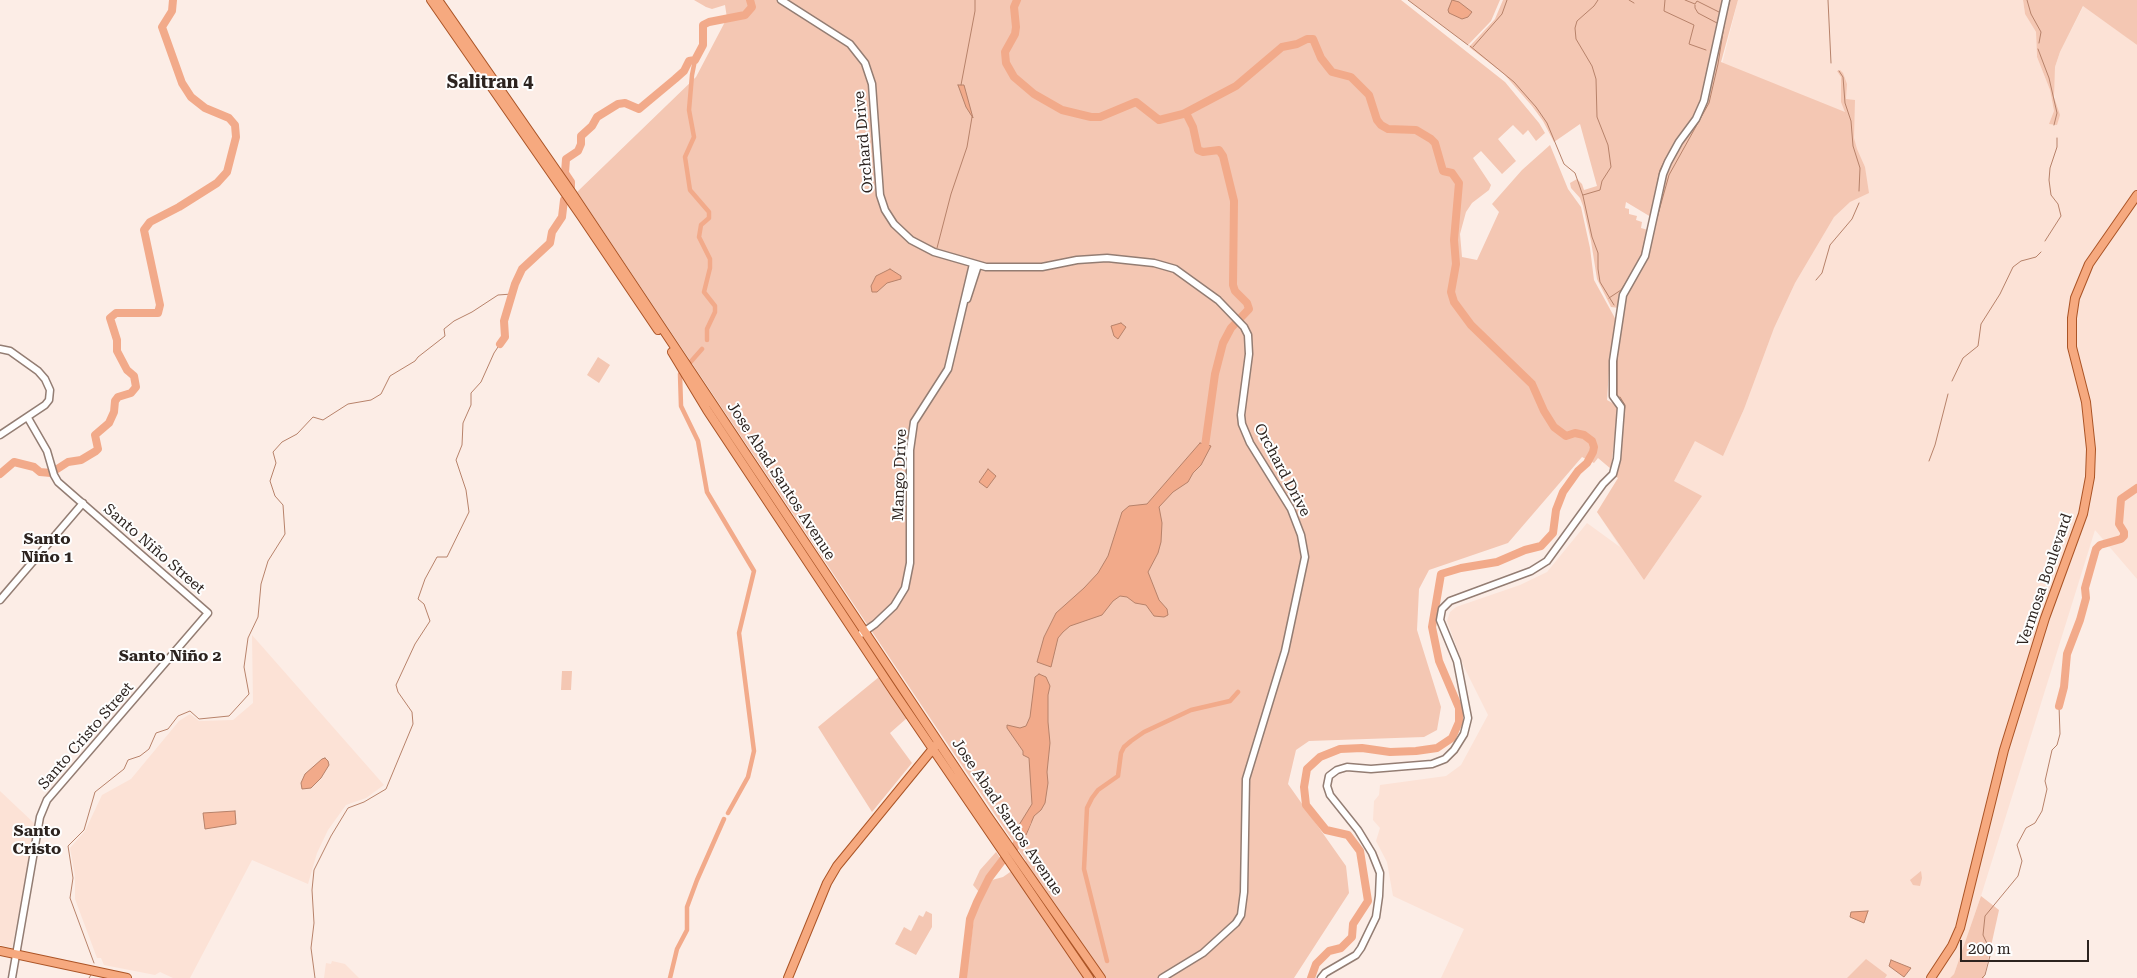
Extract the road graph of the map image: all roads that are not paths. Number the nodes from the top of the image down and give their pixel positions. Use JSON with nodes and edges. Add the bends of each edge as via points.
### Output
{"nodes":[{"id":1,"x":431,"y":0,"type":"edge"},
{"id":2,"x":438,"y":0,"type":"edge"},
{"id":3,"x":781,"y":0,"type":"edge"},
{"id":4,"x":1726,"y":0,"type":"edge"},
{"id":5,"x":468,"y":50,"type":"junction"},
{"id":6,"x":2137,"y":195,"type":"edge"},
{"id":7,"x":976,"y":265,"type":"junction"},
{"id":8,"x":0,"y":349,"type":"edge"},
{"id":9,"x":28,"y":418,"type":"junction"},
{"id":10,"x":0,"y":435,"type":"edge"},
{"id":11,"x":83,"y":503,"type":"junction"},
{"id":12,"x":0,"y":600,"type":"edge"},
{"id":13,"x":208,"y":613,"type":"joint"},
{"id":14,"x":860,"y":632,"type":"junction"},
{"id":15,"x":939,"y":743,"type":"junction"},
{"id":16,"x":932,"y":748,"type":"junction"},
{"id":17,"x":1004,"y":846,"type":"junction"},
{"id":18,"x":1013,"y":859,"type":"junction"},
{"id":19,"x":0,"y":952,"type":"edge"},
{"id":20,"x":15,"y":955,"type":"junction"},
{"id":21,"x":1198,"y":957,"type":"junction"},
{"id":22,"x":12,"y":978,"type":"edge"},
{"id":23,"x":126,"y":978,"type":"edge"},
{"id":24,"x":788,"y":978,"type":"edge"},
{"id":25,"x":1089,"y":978,"type":"edge"},
{"id":26,"x":1101,"y":978,"type":"edge"},
{"id":27,"x":1156,"y":978,"type":"edge"},
{"id":28,"x":1162,"y":978,"type":"edge"},
{"id":29,"x":1321,"y":978,"type":"edge"},
{"id":30,"x":1931,"y":978,"type":"edge"}],
"edges":[{"from":1,"to":5,"type":"main road","name":"Jose Abad Santos Avenue"},
{"from":2,"to":5,"type":"main road","name":"Jose Abad Santos Avenue"},
{"from":3,"to":7,"type":"street","name":"Orchard Drive","via":[[850,44],[865,63],[872,84],[880,195],[894,224],[911,240],[934,252]]},
{"from":4,"to":29,"type":"street","via":[[1704,101],[1668,162],[1644,256],[1623,295],[1613,361],[1613,396],[1621,407],[1613,474],[1547,561],[1531,571],[1450,601],[1442,609],[1440,620],[1457,661],[1468,718],[1464,734],[1454,750],[1445,759],[1432,764],[1371,769],[1347,767],[1329,776],[1327,786],[1330,795],[1372,853],[1380,873],[1380,896],[1376,917],[1361,948]]},
{"from":5,"to":14,"type":"main road","name":"Jose Abad Santos Avenue","via":[[689,372],[706,410]]},
{"from":6,"to":30,"type":"main road","name":"Vermosa Boulevard","via":[[2089,264],[2075,298],[2072,347],[2086,402],[2091,449],[2083,514],[2045,618],[2004,750],[1960,928]]},
{"from":7,"to":14,"type":"street","name":"Mango Drive","via":[[966,290],[948,369],[914,422],[910,450],[909,571],[902,594],[894,606]]},
{"from":7,"to":21,"type":"street","name":"Orchard Drive","via":[[1042,267],[1107,258],[1154,263],[1175,269],[1218,300],[1244,327],[1249,344],[1242,424],[1250,443],[1291,509],[1302,535],[1305,557],[1285,651],[1246,778],[1242,915]]},
{"from":8,"to":9,"type":"street","via":[[10,351],[46,379],[49,400]]},
{"from":9,"to":10,"type":"street"},
{"from":9,"to":11,"type":"street","name":"Santo Niño Street","via":[[47,451],[58,482]]},
{"from":11,"to":12,"type":"street"},
{"from":11,"to":13,"type":"street","name":"Santo Niño Street"},
{"from":13,"to":20,"type":"street","name":"Santo Cristo Street","via":[[47,800],[40,817]]},
{"from":14,"to":15,"type":"main road","name":"Jose Abad Santos Avenue"},
{"from":14,"to":16,"type":"main road","name":"Jose Abad Santos Avenue"},
{"from":15,"to":16,"type":"main road"},
{"from":15,"to":17,"type":"main road","name":"Jose Abad Santos Avenue"},
{"from":16,"to":17,"type":"main road","name":"Jose Abad Santos Avenue"},
{"from":16,"to":24,"type":"main road","via":[[836,866]]},
{"from":17,"to":18,"type":"main road","name":"Jose Abad Santos Avenue"},
{"from":18,"to":25,"type":"main road","name":"Jose Abad Santos Avenue"},
{"from":18,"to":26,"type":"main road","name":"Jose Abad Santos Avenue"},
{"from":19,"to":20,"type":"main road"},
{"from":20,"to":22,"type":"street","name":"Santo Cristo Street"},
{"from":20,"to":23,"type":"main road"},
{"from":21,"to":27,"type":"street","name":"Orchard Drive"},
{"from":21,"to":28,"type":"street","name":"Orchard Drive"}]}
